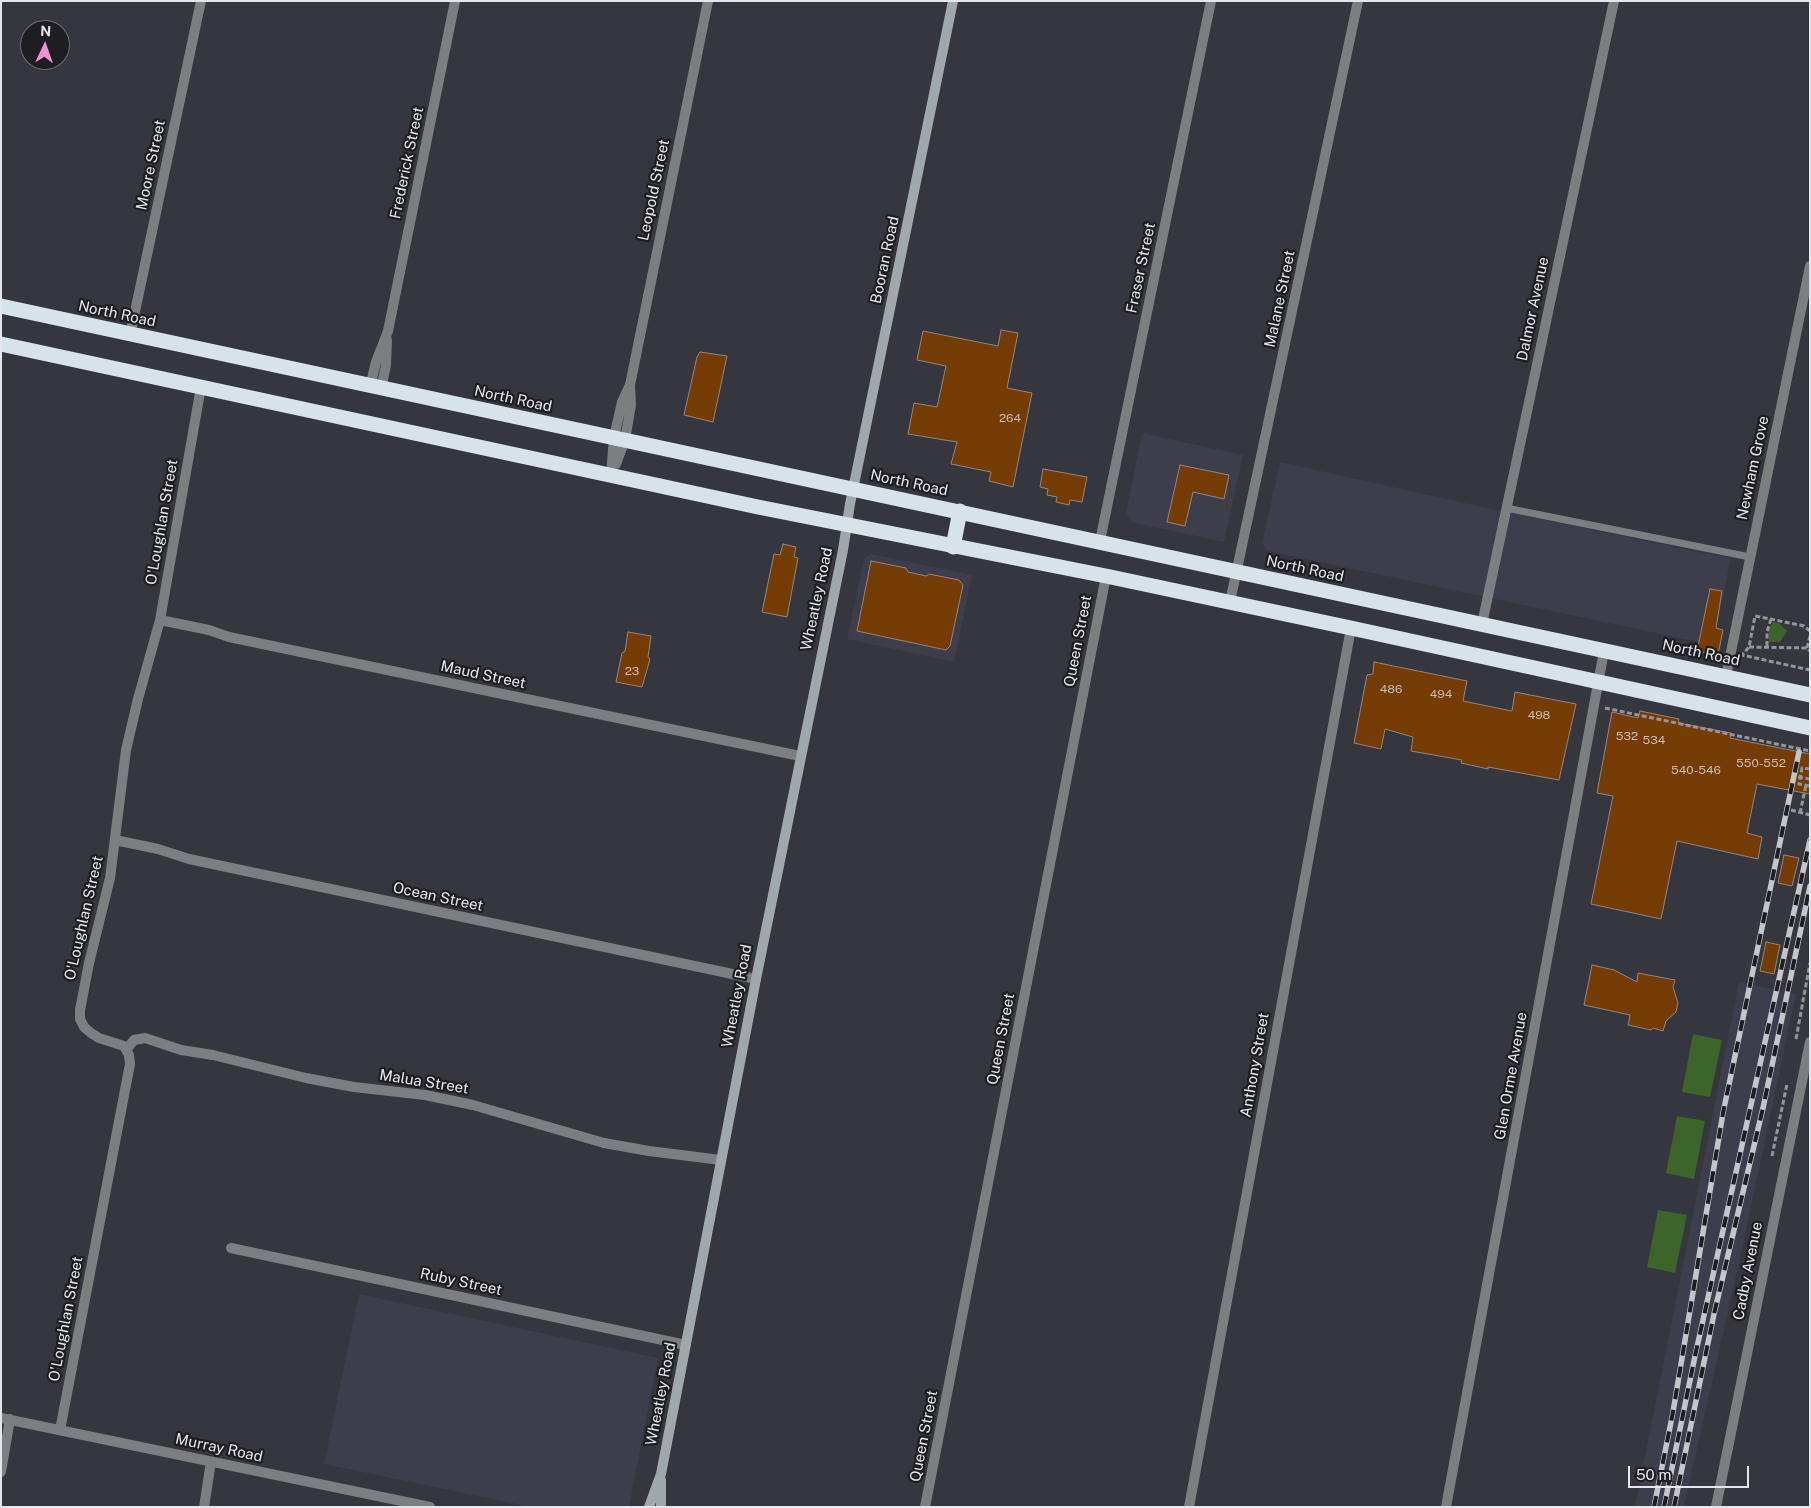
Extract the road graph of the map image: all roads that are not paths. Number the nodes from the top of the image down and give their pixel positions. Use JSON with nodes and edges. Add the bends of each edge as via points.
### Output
{"nodes":[{"id":1,"x":201,"y":1,"type":"edge"},
{"id":2,"x":456,"y":1,"type":"edge"},
{"id":3,"x":708,"y":1,"type":"edge"},
{"id":4,"x":953,"y":1,"type":"edge"},
{"id":5,"x":1211,"y":1,"type":"edge"},
{"id":6,"x":1358,"y":1,"type":"edge"},
{"id":7,"x":1614,"y":1,"type":"edge"},
{"id":8,"x":1810,"y":266,"type":"edge"},
{"id":9,"x":1,"y":306,"type":"edge"},
{"id":10,"x":130,"y":335,"type":"junction"},
{"id":11,"x":1,"y":344,"type":"edge"},
{"id":12,"x":201,"y":387,"type":"junction"},
{"id":13,"x":375,"y":388,"type":"junction"},
{"id":14,"x":619,"y":439,"type":"junction"},
{"id":15,"x":611,"y":476,"type":"junction"},
{"id":16,"x":853,"y":488,"type":"junction"},
{"id":17,"x":1506,"y":508,"type":"junction"},
{"id":18,"x":960,"y":511,"type":"junction"},
{"id":19,"x":847,"y":525,"type":"junction"},
{"id":20,"x":1100,"y":542,"type":"junction"},
{"id":21,"x":953,"y":547,"type":"junction"},
{"id":22,"x":1750,"y":557,"type":"junction"},
{"id":23,"x":1236,"y":572,"type":"junction"},
{"id":24,"x":1106,"y":576,"type":"junction"},
{"id":25,"x":1230,"y":602,"type":"junction"},
{"id":26,"x":160,"y":620,"type":"junction"},
{"id":27,"x":1482,"y":624,"type":"junction"},
{"id":28,"x":1351,"y":628,"type":"junction"},
{"id":29,"x":1604,"y":651,"type":"junction"},
{"id":30,"x":1726,"y":676,"type":"junction"},
{"id":31,"x":1598,"y":682,"type":"junction"},
{"id":32,"x":1810,"y":695,"type":"edge"},
{"id":33,"x":1810,"y":728,"type":"edge"},
{"id":34,"x":800,"y":756,"type":"junction"},
{"id":35,"x":115,"y":840,"type":"junction"},
{"id":36,"x":756,"y":979,"type":"junction"},
{"id":37,"x":1810,"y":1042,"type":"edge"},
{"id":38,"x":127,"y":1049,"type":"junction"},
{"id":39,"x":721,"y":1160,"type":"junction"},
{"id":40,"x":231,"y":1248,"type":"dead end"},
{"id":41,"x":686,"y":1345,"type":"junction"},
{"id":42,"x":6,"y":1418,"type":"edge"},
{"id":43,"x":60,"y":1430,"type":"junction"},
{"id":44,"x":211,"y":1462,"type":"junction"},
{"id":45,"x":1,"y":1472,"type":"edge"},
{"id":46,"x":661,"y":1474,"type":"junction"},
{"id":47,"x":427,"y":1506,"type":"edge"},
{"id":48,"x":204,"y":1507,"type":"edge"},
{"id":49,"x":649,"y":1507,"type":"edge"},
{"id":50,"x":661,"y":1507,"type":"edge"},
{"id":51,"x":926,"y":1507,"type":"edge"},
{"id":52,"x":1189,"y":1507,"type":"edge"},
{"id":53,"x":1446,"y":1507,"type":"edge"},
{"id":54,"x":1716,"y":1507,"type":"edge"}],
"edges":[{"from":1,"to":10,"type":"street","name":"Moore Street"},
{"from":2,"to":13,"type":"street","name":"Frederick Street","via":[[388,331],[376,362]]},
{"from":3,"to":14,"type":"street","name":"Leopold Street","via":[[630,385],[622,402]]},
{"from":4,"to":16,"type":"street","name":"Booran Road"},
{"from":5,"to":20,"type":"street","name":"Fraser Street"},
{"from":6,"to":23,"type":"street","name":"Malane Street"},
{"from":7,"to":17,"type":"street","name":"Dalmor Avenue"},
{"from":8,"to":22,"type":"street","name":"Newham Grove"},
{"from":9,"to":10,"type":"highway","name":"North Road"},
{"from":10,"to":13,"type":"highway","name":"North Road"},
{"from":11,"to":12,"type":"highway"},
{"from":12,"to":15,"type":"highway"},
{"from":12,"to":26,"type":"street","name":"O'Loughlan Street"},
{"from":13,"to":14,"type":"highway","name":"North Road"},
{"from":14,"to":15,"type":"street","name":"Leopold Street"},
{"from":14,"to":16,"type":"highway","name":"North Road"},
{"from":15,"to":19,"type":"highway"},
{"from":16,"to":18,"type":"highway","name":"North Road"},
{"from":16,"to":19,"type":"street","name":"Booran Road"},
{"from":17,"to":22,"type":"lane"},
{"from":17,"to":27,"type":"street","name":"Dalmor Avenue"},
{"from":18,"to":20,"type":"highway","name":"North Road"},
{"from":18,"to":21,"type":"highway"},
{"from":19,"to":21,"type":"highway"},
{"from":19,"to":34,"type":"street","name":"Wheatley Road"},
{"from":20,"to":23,"type":"highway","name":"North Road"},
{"from":21,"to":24,"type":"highway"},
{"from":22,"to":30,"type":"street","name":"Newham Grove"},
{"from":23,"to":25,"type":"street","name":"Malane Street"},
{"from":23,"to":27,"type":"highway","name":"North Road"},
{"from":24,"to":25,"type":"highway"},
{"from":24,"to":51,"type":"street","name":"Queen Street"},
{"from":25,"to":28,"type":"highway"},
{"from":26,"to":34,"type":"street","name":"Maud Street","via":[[209,630],[229,638]]},
{"from":26,"to":35,"type":"street","name":"O'Loughlan Street","via":[[131,725]]},
{"from":27,"to":29,"type":"highway","name":"North Road"},
{"from":28,"to":31,"type":"highway"},
{"from":28,"to":52,"type":"street","name":"Anthony Street"},
{"from":29,"to":30,"type":"highway","name":"North Road"},
{"from":29,"to":31,"type":"street","name":"Glen Orme Avenue"},
{"from":30,"to":32,"type":"highway","name":"North Road"},
{"from":31,"to":33,"type":"highway"},
{"from":31,"to":53,"type":"street","name":"Glen Orme Avenue"},
{"from":34,"to":36,"type":"street","name":"Wheatley Road"},
{"from":35,"to":36,"type":"street","name":"Ocean Street","via":[[199,861]]},
{"from":35,"to":38,"type":"street","name":"O'Loughlan Street","via":[[108,885],[81,999],[80,1019],[91,1033]]},
{"from":36,"to":39,"type":"street","name":"Wheatley Road"},
{"from":37,"to":54,"type":"street","name":"Cadby Avenue"},
{"from":38,"to":39,"type":"street","name":"Malua Street","via":[[134,1040],[145,1038],[181,1050],[306,1078],[472,1105],[604,1142]]},
{"from":38,"to":43,"type":"street","name":"O'Loughlan Street","via":[[129,1071]]},
{"from":39,"to":41,"type":"street","name":"Wheatley Road"},
{"from":40,"to":41,"type":"street","name":"Ruby Street"},
{"from":41,"to":46,"type":"street","name":"Wheatley Road"},
{"from":42,"to":43,"type":"street","name":"Murray Road"},
{"from":42,"to":45,"type":"street"},
{"from":43,"to":44,"type":"street","name":"Murray Road"},
{"from":44,"to":47,"type":"street","name":"Murray Road"},
{"from":44,"to":48,"type":"street"},
{"from":46,"to":49,"type":"street","name":"Wheatley Road"},
{"from":46,"to":50,"type":"street","name":"Wheatley Road"}]}
